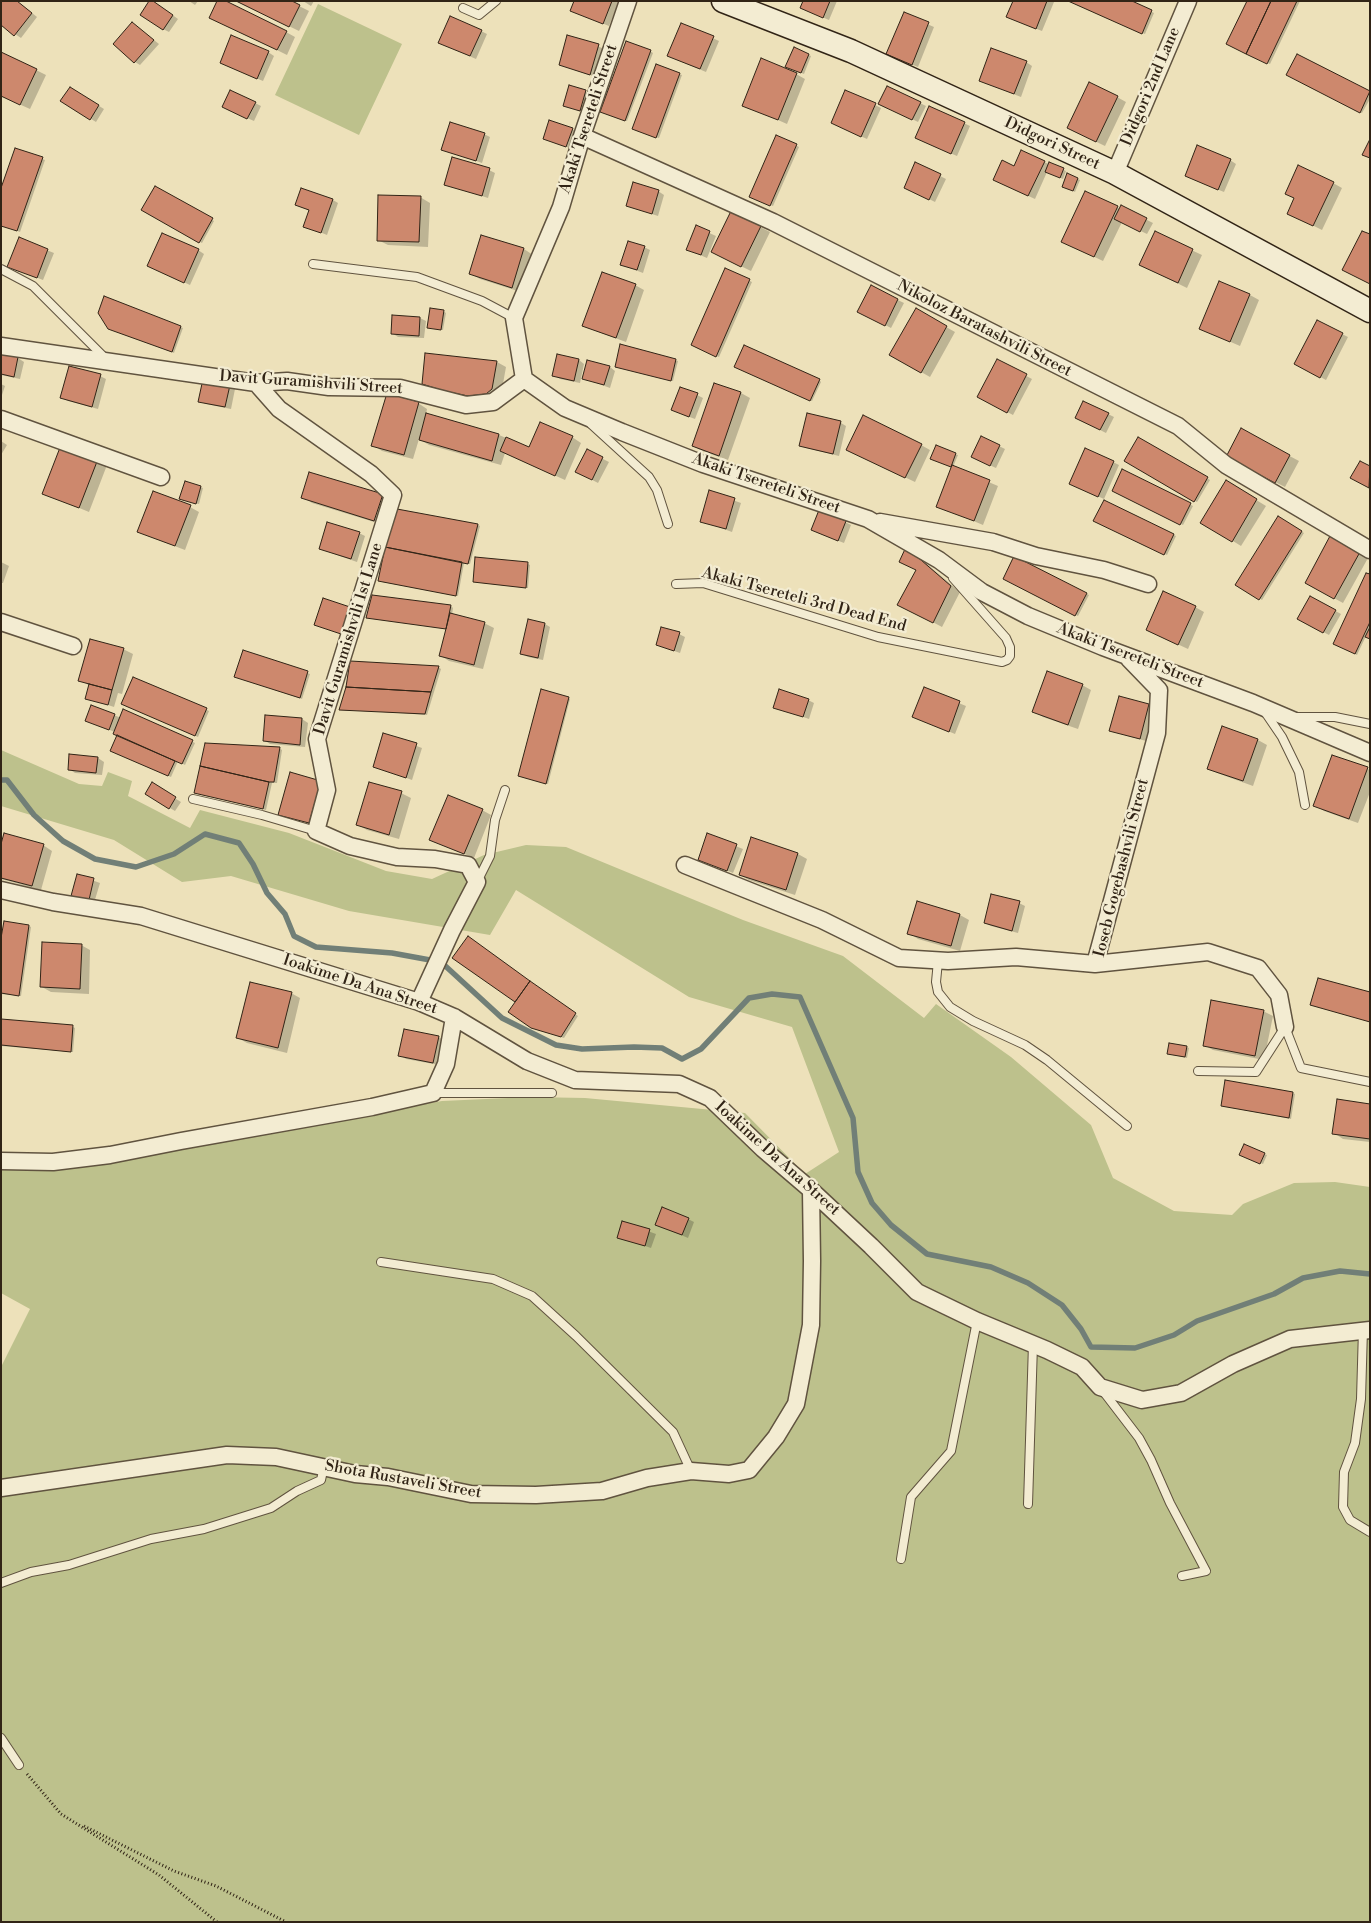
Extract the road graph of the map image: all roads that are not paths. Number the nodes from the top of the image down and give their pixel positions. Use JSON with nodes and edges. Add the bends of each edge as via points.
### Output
{"nodes":[{"id":1,"x":496,"y":1,"type":"edge"},
{"id":2,"x":628,"y":1,"type":"edge"},
{"id":3,"x":722,"y":1,"type":"edge"},
{"id":4,"x":1188,"y":1,"type":"edge"},
{"id":5,"x":463,"y":8,"type":"dead end"},
{"id":6,"x":582,"y":136,"type":"junction"},
{"id":7,"x":1114,"y":173,"type":"junction"},
{"id":8,"x":314,"y":264,"type":"dead end"},
{"id":9,"x":1,"y":268,"type":"edge"},
{"id":10,"x":1370,"y":311,"type":"edge"},
{"id":11,"x":514,"y":318,"type":"junction"},
{"id":12,"x":1,"y":346,"type":"edge"},
{"id":13,"x":109,"y":362,"type":"junction"},
{"id":14,"x":524,"y":379,"type":"junction"},
{"id":15,"x":256,"y":383,"type":"junction"},
{"id":16,"x":580,"y":414,"type":"junction"},
{"id":17,"x":1,"y":419,"type":"edge"},
{"id":18,"x":161,"y":477,"type":"dead end"},
{"id":19,"x":868,"y":519,"type":"junction"},
{"id":20,"x":668,"y":524,"type":"dead end"},
{"id":21,"x":1370,"y":550,"type":"edge"},
{"id":22,"x":939,"y":560,"type":"junction"},
{"id":23,"x":676,"y":584,"type":"dead end"},
{"id":24,"x":1148,"y":584,"type":"dead end"},
{"id":25,"x":1,"y":622,"type":"edge"},
{"id":26,"x":73,"y":646,"type":"dead end"},
{"id":27,"x":1124,"y":655,"type":"junction"},
{"id":28,"x":1261,"y":706,"type":"junction"},
{"id":29,"x":1287,"y":717,"type":"junction"},
{"id":30,"x":1370,"y":724,"type":"edge"},
{"id":31,"x":1370,"y":753,"type":"edge"},
{"id":32,"x":505,"y":790,"type":"dead end"},
{"id":33,"x":193,"y":799,"type":"dead end"},
{"id":34,"x":1305,"y":805,"type":"dead end"},
{"id":35,"x":316,"y":831,"type":"junction"},
{"id":36,"x":685,"y":866,"type":"dead end"},
{"id":37,"x":477,"y":882,"type":"junction"},
{"id":38,"x":1,"y":890,"type":"edge"},
{"id":39,"x":938,"y":961,"type":"junction"},
{"id":40,"x":1095,"y":964,"type":"junction"},
{"id":41,"x":419,"y":1002,"type":"junction"},
{"id":42,"x":454,"y":1017,"type":"junction"},
{"id":43,"x":1285,"y":1027,"type":"junction"},
{"id":44,"x":1198,"y":1071,"type":"dead end"},
{"id":45,"x":1370,"y":1082,"type":"edge"},
{"id":46,"x":432,"y":1093,"type":"junction"},
{"id":47,"x":552,"y":1093,"type":"dead end"},
{"id":48,"x":1127,"y":1126,"type":"dead end"},
{"id":49,"x":1,"y":1161,"type":"edge"},
{"id":50,"x":811,"y":1190,"type":"junction"},
{"id":51,"x":380,"y":1262,"type":"dead end"},
{"id":52,"x":977,"y":1321,"type":"junction"},
{"id":53,"x":1366,"y":1330,"type":"edge"},
{"id":54,"x":1033,"y":1344,"type":"junction"},
{"id":55,"x":1100,"y":1387,"type":"junction"},
{"id":56,"x":324,"y":1466,"type":"junction"},
{"id":57,"x":691,"y":1471,"type":"junction"},
{"id":58,"x":1,"y":1488,"type":"edge"},
{"id":59,"x":1028,"y":1504,"type":"dead end"},
{"id":60,"x":1370,"y":1532,"type":"edge"},
{"id":61,"x":901,"y":1559,"type":"dead end"},
{"id":62,"x":1182,"y":1576,"type":"dead end"},
{"id":63,"x":1,"y":1582,"type":"edge"},
{"id":64,"x":1,"y":1738,"type":"edge"},
{"id":65,"x":19,"y":1765,"type":"road end"}],
"edges":[{"from":1,"to":5,"type":"lane","via":[[479,15]]},
{"from":2,"to":6,"type":"street","name":"Akaki Tsereteli Street"},
{"from":3,"to":7,"type":"street","name":"Didgori Street","via":[[851,51]]},
{"from":4,"to":7,"type":"street","name":"Didgori 2nd Lane"},
{"from":6,"to":11,"type":"street","name":"Akaki Tsereteli Street","via":[[561,207]]},
{"from":6,"to":21,"type":"street","name":"Nikoloz Baratashvili Street","via":[[773,222],[1178,426],[1226,465]]},
{"from":7,"to":10,"type":"street","name":"Didgori Street"},
{"from":8,"to":11,"type":"lane","via":[[417,277],[482,301]]},
{"from":9,"to":13,"type":"lane","via":[[33,286]]},
{"from":11,"to":14,"type":"street"},
{"from":12,"to":13,"type":"street","name":"Davit Guramishvili Street"},
{"from":13,"to":15,"type":"street","name":"Davit Guramishvili Street"},
{"from":14,"to":15,"type":"street","name":"Davit Guramishvili Street","via":[[493,402],[466,405],[400,388],[329,387],[287,381]]},
{"from":14,"to":16,"type":"street","name":"Akaki Tsereteli Street"},
{"from":15,"to":35,"type":"street","name":"Davit Guramishvili 1st Lane","via":[[279,409],[371,474],[393,495],[317,739],[327,790]]},
{"from":16,"to":19,"type":"street","name":"Akaki Tsereteli Street","via":[[703,464]]},
{"from":16,"to":20,"type":"lane","via":[[649,477],[657,490]]},
{"from":17,"to":18,"type":"street"},
{"from":19,"to":22,"type":"street","name":"Akaki Tsereteli Street"},
{"from":19,"to":24,"type":"street","via":[[993,542]]},
{"from":22,"to":23,"type":"lane","name":"Akaki Tsereteli 3rd Dead End","via":[[1006,638],[1010,647],[1007,660],[1002,662],[878,637],[702,584]]},
{"from":22,"to":27,"type":"street","name":"Akaki Tsereteli Street","via":[[982,592],[1028,616]]},
{"from":25,"to":26,"type":"street"},
{"from":27,"to":28,"type":"street","name":"Akaki Tsereteli Street"},
{"from":27,"to":40,"type":"street","name":"Ioseb Gogebashvili Street","via":[[1159,690],[1157,733]]},
{"from":28,"to":29,"type":"street","name":"Akaki Tsereteli Street"},
{"from":28,"to":34,"type":"lane","via":[[1282,737],[1299,772]]},
{"from":29,"to":30,"type":"lane","via":[[1335,717]]},
{"from":29,"to":31,"type":"street","name":"Akaki Tsereteli Street"},
{"from":32,"to":37,"type":"lane","via":[[490,856]]},
{"from":33,"to":35,"type":"lane"},
{"from":35,"to":37,"type":"street","via":[[350,846],[398,857],[468,865]]},
{"from":36,"to":39,"type":"street","via":[[822,920],[899,958]]},
{"from":37,"to":41,"type":"street"},
{"from":38,"to":41,"type":"street","name":"Ioakime Da Ana Street","via":[[141,916]]},
{"from":39,"to":40,"type":"street","via":[[1016,957]]},
{"from":39,"to":48,"type":"lane","via":[[938,992],[950,1007],[1047,1060]]},
{"from":40,"to":43,"type":"street","name":"Ioseb Gogebashvili Street","via":[[1208,952],[1258,968],[1279,995]]},
{"from":41,"to":42,"type":"street","name":"Ioakime Da Ana Street"},
{"from":42,"to":46,"type":"street","via":[[446,1064]]},
{"from":42,"to":50,"type":"street","name":"Ioakime Da Ana Street","via":[[527,1061],[575,1080],[679,1084],[710,1098]]},
{"from":43,"to":44,"type":"lane","via":[[1256,1072]]},
{"from":43,"to":45,"type":"lane","name":"Ioseb Gogebashvili Street","via":[[1301,1068]]},
{"from":46,"to":47,"type":"lane"},
{"from":46,"to":49,"type":"street","via":[[110,1155],[53,1162]]},
{"from":50,"to":52,"type":"street","name":"Ioakime Da Ana Street","via":[[917,1292]]},
{"from":50,"to":57,"type":"street","name":"Shota Rustaveli Street","via":[[811,1326],[796,1404],[776,1437],[749,1470],[729,1474]]},
{"from":51,"to":57,"type":"lane","via":[[493,1278],[532,1296],[673,1432]]},
{"from":52,"to":54,"type":"street","name":"Ioakime Da Ana Street"},
{"from":52,"to":61,"type":"lane","via":[[951,1451],[911,1497]]},
{"from":53,"to":55,"type":"street","via":[[1290,1339],[1233,1364],[1181,1393],[1142,1400]]},
{"from":53,"to":60,"type":"lane","via":[[1361,1399],[1355,1443],[1344,1472],[1343,1506],[1350,1520]]},
{"from":54,"to":55,"type":"street","name":"Ioakime Da Ana Street","via":[[1082,1367]]},
{"from":54,"to":59,"type":"lane"},
{"from":55,"to":62,"type":"lane","via":[[1139,1438],[1206,1571]]},
{"from":56,"to":57,"type":"street","name":"Shota Rustaveli Street","via":[[471,1494],[536,1495],[602,1491],[648,1478]]},
{"from":56,"to":58,"type":"street","name":"Shota Rustaveli Street","via":[[276,1457],[227,1455]]},
{"from":56,"to":63,"type":"lane","via":[[322,1480],[271,1508],[204,1529],[151,1539],[69,1566],[31,1572]]},
{"from":64,"to":65,"type":"lane"}]}
